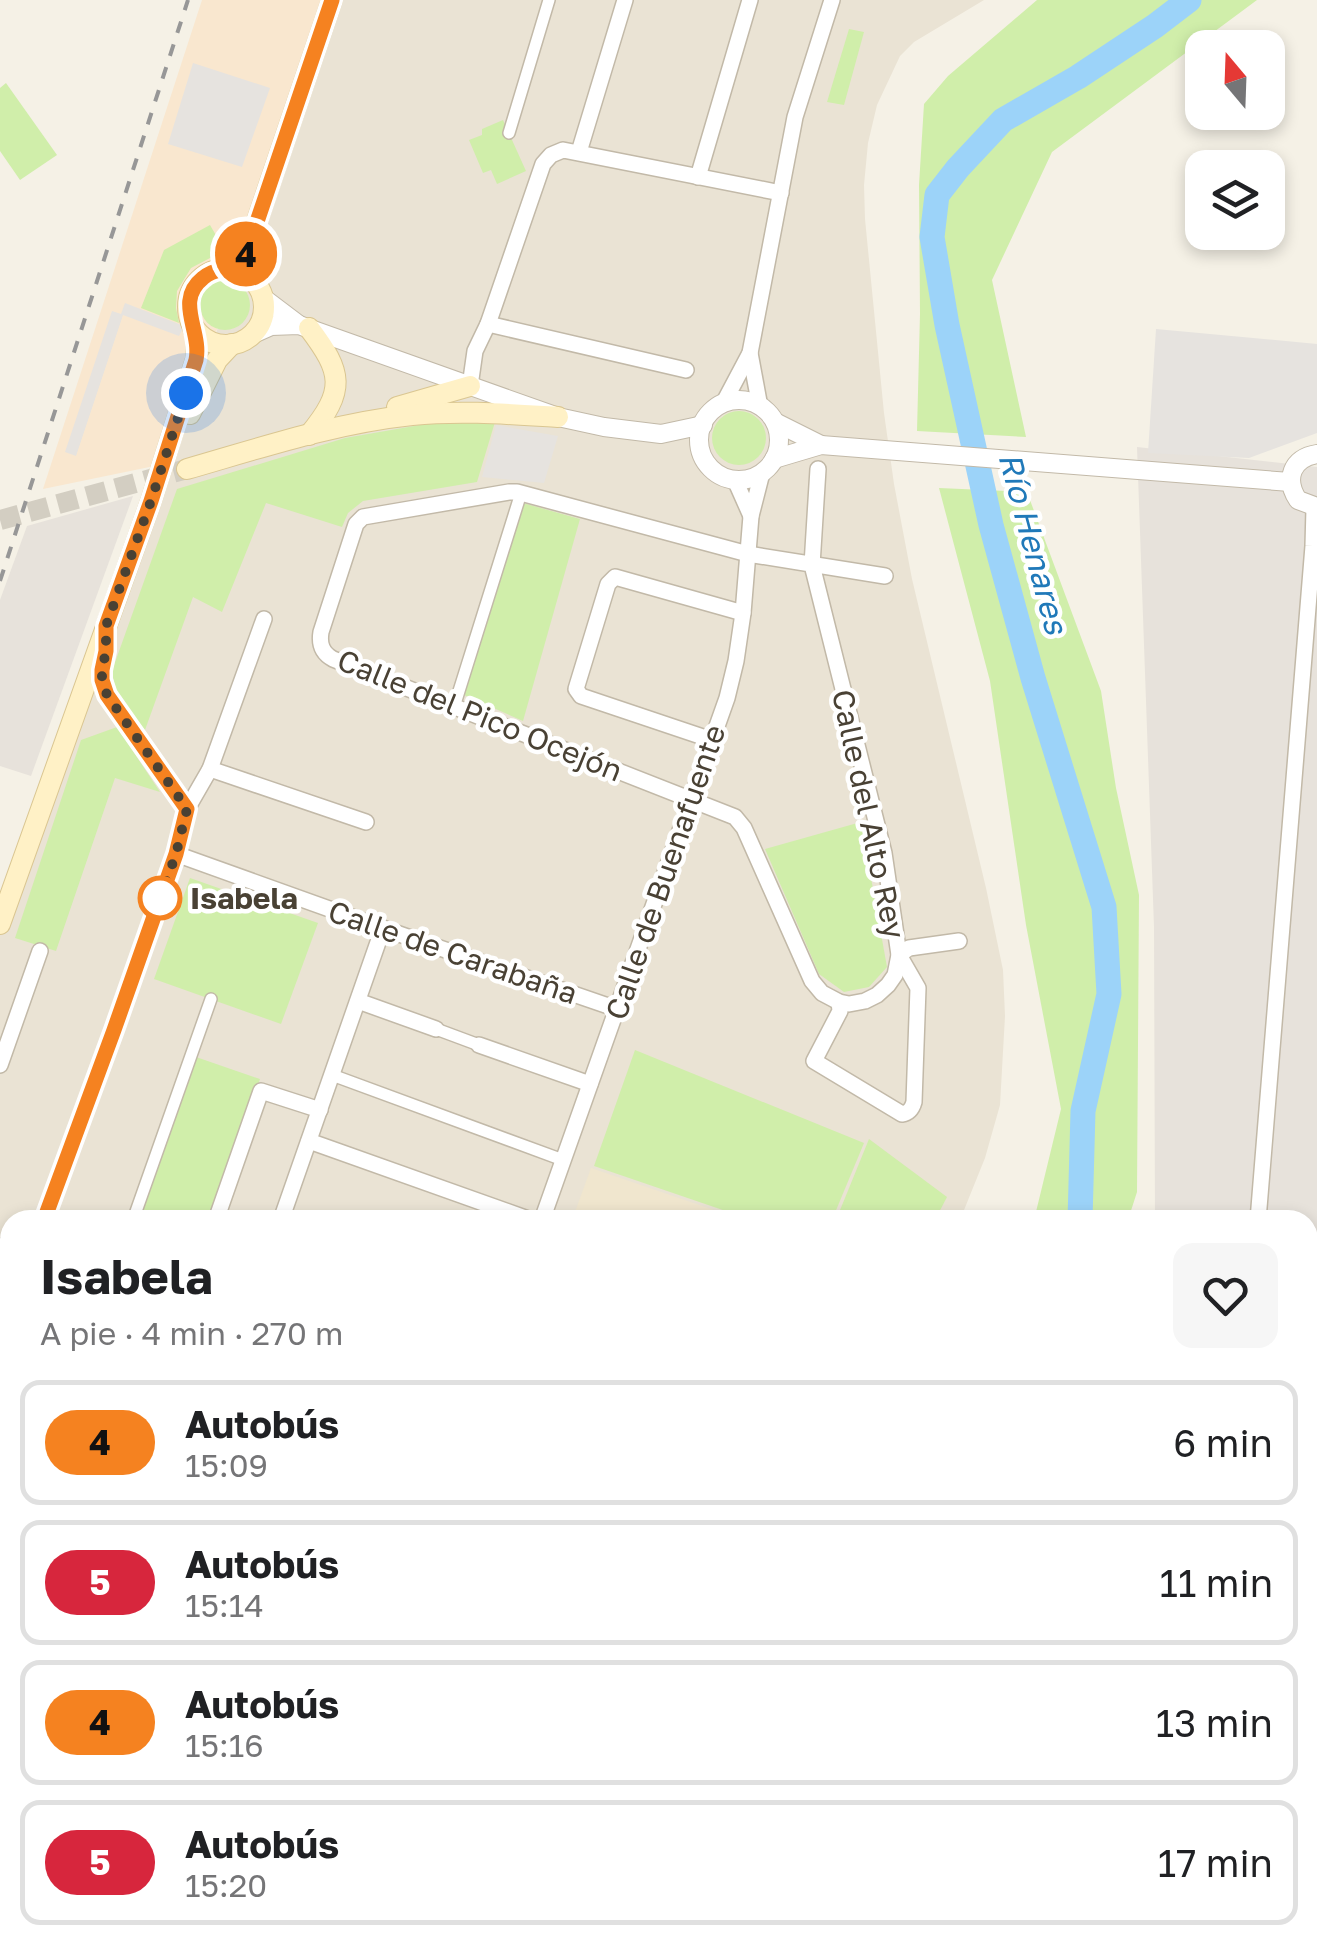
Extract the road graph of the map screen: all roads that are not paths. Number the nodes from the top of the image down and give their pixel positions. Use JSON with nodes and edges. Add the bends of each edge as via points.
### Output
{"nodes":[{"id":1,"x":332,"y":0,"type":"edge"},
{"id":2,"x":549,"y":0,"type":"edge"},
{"id":3,"x":625,"y":0,"type":"edge"},
{"id":4,"x":750,"y":0,"type":"edge"},
{"id":5,"x":832,"y":0,"type":"edge"},
{"id":6,"x":509,"y":133,"type":"dead end"},
{"id":7,"x":580,"y":152,"type":"junction"},
{"id":8,"x":698,"y":176,"type":"junction"},
{"id":9,"x":780,"y":194,"type":"junction"},
{"id":10,"x":240,"y":272,"type":"junction"},
{"id":11,"x":262,"y":296,"type":"junction"},
{"id":12,"x":192,"y":322,"type":"junction"},
{"id":13,"x":488,"y":324,"type":"junction"},
{"id":14,"x":304,"y":326,"type":"junction"},
{"id":15,"x":254,"y":334,"type":"junction"},
{"id":16,"x":232,"y":344,"type":"junction"},
{"id":17,"x":750,"y":353,"type":"junction"},
{"id":18,"x":686,"y":370,"type":"dead end"},
{"id":19,"x":470,"y":386,"type":"junction"},
{"id":20,"x":723,"y":404,"type":"junction"},
{"id":21,"x":760,"y":407,"type":"junction"},
{"id":22,"x":558,"y":418,"type":"junction"},
{"id":23,"x":775,"y":422,"type":"junction"},
{"id":24,"x":702,"y":425,"type":"junction"},
{"id":25,"x":661,"y":434,"type":"junction"},
{"id":26,"x":309,"y":435,"type":"junction"},
{"id":27,"x":821,"y":446,"type":"junction"},
{"id":28,"x":1317,"y":454,"type":"edge"},
{"id":29,"x":702,"y":456,"type":"junction"},
{"id":30,"x":768,"y":466,"type":"junction"},
{"id":31,"x":187,"y":469,"type":"tunnel mouth"},
{"id":32,"x":818,"y":469,"type":"dead end"},
{"id":33,"x":735,"y":480,"type":"junction"},
{"id":34,"x":1290,"y":482,"type":"junction"},
{"id":35,"x":521,"y":493,"type":"junction"},
{"id":36,"x":151,"y":501,"type":"junction"},
{"id":37,"x":1315,"y":507,"type":"edge"},
{"id":38,"x":751,"y":516,"type":"junction"},
{"id":39,"x":748,"y":554,"type":"junction"},
{"id":40,"x":812,"y":565,"type":"junction"},
{"id":41,"x":885,"y":576,"type":"dead end"},
{"id":42,"x":742,"y":613,"type":"junction"},
{"id":43,"x":264,"y":619,"type":"dead end"},
{"id":44,"x":106,"y":626,"type":"junction"},
{"id":45,"x":454,"y":706,"type":"junction"},
{"id":46,"x":712,"y":740,"type":"junction"},
{"id":47,"x":210,"y":770,"type":"junction"},
{"id":48,"x":692,"y":800,"type":"junction"},
{"id":49,"x":187,"y":809,"type":"junction"},
{"id":50,"x":366,"y":822,"type":"dead end"},
{"id":51,"x":176,"y":854,"type":"junction"},
{"id":52,"x":0,"y":924,"type":"edge"},
{"id":53,"x":383,"y":928,"type":"junction"},
{"id":54,"x":959,"y":941,"type":"dead end"},
{"id":55,"x":40,"y":952,"type":"dead end"},
{"id":56,"x":899,"y":955,"type":"junction"},
{"id":57,"x":212,"y":1000,"type":"dead end"},
{"id":58,"x":358,"y":1001,"type":"junction"},
{"id":59,"x":839,"y":1002,"type":"junction"},
{"id":60,"x":617,"y":1010,"type":"junction"},
{"id":61,"x":436,"y":1029,"type":"joint"},
{"id":62,"x":479,"y":1045,"type":"joint"},
{"id":63,"x":814,"y":1061,"type":"junction"},
{"id":64,"x":0,"y":1065,"type":"edge"},
{"id":65,"x":332,"y":1075,"type":"junction"},
{"id":66,"x":804,"y":1077,"type":"dead end"},
{"id":67,"x":590,"y":1084,"type":"junction"},
{"id":68,"x":320,"y":1110,"type":"junction"},
{"id":69,"x":309,"y":1141,"type":"junction"},
{"id":70,"x":563,"y":1160,"type":"junction"},
{"id":71,"x":48,"y":1210,"type":"edge"},
{"id":72,"x":137,"y":1210,"type":"edge"},
{"id":73,"x":219,"y":1210,"type":"edge"},
{"id":74,"x":290,"y":1210,"type":"edge"},
{"id":75,"x":503,"y":1210,"type":"edge"},
{"id":76,"x":546,"y":1210,"type":"edge"},
{"id":77,"x":1259,"y":1210,"type":"edge"}],
"edges":[{"from":1,"to":10,"type":"main road"},
{"from":2,"to":6,"type":"street"},
{"from":3,"to":7,"type":"street"},
{"from":4,"to":8,"type":"street"},
{"from":5,"to":9,"type":"street","via":[[795,116]]},
{"from":7,"to":8,"type":"street"},
{"from":7,"to":13,"type":"street","via":[[563,150],[543,164]]},
{"from":8,"to":9,"type":"street"},
{"from":9,"to":17,"type":"street"},
{"from":10,"to":11,"type":"main road"},
{"from":10,"to":12,"type":"main road","via":[[226,269],[199,280],[188,307]]},
{"from":11,"to":14,"type":"street"},
{"from":11,"to":15,"type":"main road","via":[[264,313]]},
{"from":12,"to":16,"type":"main road","via":[[208,340]]},
{"from":12,"to":36,"type":"main road","via":[[196,360]]},
{"from":13,"to":18,"type":"street"},
{"from":13,"to":19,"type":"street"},
{"from":14,"to":15,"type":"street","via":[[272,326]]},
{"from":14,"to":19,"type":"street"},
{"from":14,"to":26,"type":"main road","via":[[332,361],[336,380],[333,401]]},
{"from":15,"to":16,"type":"main road"},
{"from":16,"to":36,"type":"main road","via":[[209,374]]},
{"from":17,"to":20,"type":"street"},
{"from":17,"to":21,"type":"street"},
{"from":19,"to":22,"type":"street"},
{"from":19,"to":26,"type":"main road"},
{"from":20,"to":21,"type":"street"},
{"from":20,"to":24,"type":"street"},
{"from":21,"to":23,"type":"street"},
{"from":22,"to":25,"type":"street"},
{"from":22,"to":26,"type":"main road","via":[[428,414]]},
{"from":23,"to":27,"type":"street"},
{"from":23,"to":30,"type":"street","via":[[779,440]]},
{"from":24,"to":25,"type":"street"},
{"from":24,"to":29,"type":"street"},
{"from":25,"to":29,"type":"street"},
{"from":26,"to":31,"type":"main road"},
{"from":27,"to":30,"type":"street"},
{"from":27,"to":34,"type":"street"},
{"from":28,"to":34,"type":"street","via":[[1294,466]]},
{"from":29,"to":33,"type":"street"},
{"from":30,"to":33,"type":"street"},
{"from":30,"to":38,"type":"street","name":"Calle de Buenafuente"},
{"from":32,"to":40,"type":"street","name":"Calle del Alto Rey"},
{"from":33,"to":38,"type":"street","name":"Calle de Buenafuente"},
{"from":34,"to":37,"type":"street","via":[[1298,500]]},
{"from":35,"to":39,"type":"street","name":"Calle del Pico Ocejón"},
{"from":35,"to":45,"type":"street"},
{"from":35,"to":45,"type":"street","name":"Calle del Pico Ocejón","via":[[363,518],[321,632],[330,658]]},
{"from":36,"to":44,"type":"main road"},
{"from":37,"to":77,"type":"street"},
{"from":38,"to":39,"type":"street","name":"Calle de Buenafuente"},
{"from":39,"to":40,"type":"street","name":"Calle del Pico Ocejón"},
{"from":39,"to":42,"type":"street","name":"Calle de Buenafuente"},
{"from":40,"to":41,"type":"street","name":"Calle del Pico Ocejón"},
{"from":40,"to":56,"type":"street","name":"Calle del Alto Rey","via":[[884,852]]},
{"from":42,"to":46,"type":"street","name":"Calle de Buenafuente","via":[[732,679]]},
{"from":42,"to":46,"type":"street","via":[[615,577],[576,689]]},
{"from":43,"to":47,"type":"street"},
{"from":44,"to":49,"type":"street","via":[[107,695]]},
{"from":44,"to":52,"type":"main road"},
{"from":45,"to":48,"type":"street","name":"Calle del Pico Ocejón"},
{"from":46,"to":48,"type":"street","name":"Calle de Buenafuente"},
{"from":47,"to":49,"type":"street"},
{"from":47,"to":50,"type":"street"},
{"from":48,"to":59,"type":"street","via":[[742,823],[812,982]]},
{"from":48,"to":60,"type":"street","name":"Calle de Buenafuente"},
{"from":49,"to":51,"type":"street"},
{"from":51,"to":53,"type":"street","name":"Calle de Carabaña"},
{"from":51,"to":71,"type":"street"},
{"from":53,"to":58,"type":"street"},
{"from":53,"to":60,"type":"street","name":"Calle de Carabaña"},
{"from":54,"to":56,"type":"street"},
{"from":55,"to":64,"type":"street"},
{"from":56,"to":59,"type":"street","name":"Calle del Alto Rey","via":[[883,991],[862,1002]]},
{"from":56,"to":63,"type":"street","via":[[918,988],[913,1108],[902,1114]]},
{"from":57,"to":72,"type":"street"},
{"from":58,"to":61,"type":"street"},
{"from":58,"to":65,"type":"street"},
{"from":59,"to":63,"type":"street"},
{"from":60,"to":67,"type":"street","name":"Calle de Buenafuente"},
{"from":61,"to":62,"type":"street"},
{"from":62,"to":67,"type":"street"},
{"from":63,"to":66,"type":"street"},
{"from":65,"to":68,"type":"street"},
{"from":65,"to":70,"type":"street"},
{"from":67,"to":70,"type":"street","name":"Calle de Buenafuente"},
{"from":68,"to":69,"type":"street"},
{"from":68,"to":73,"type":"street","via":[[260,1091]]},
{"from":69,"to":74,"type":"street"},
{"from":69,"to":75,"type":"street"},
{"from":70,"to":76,"type":"street","name":"Calle de Buenafuente"}]}
